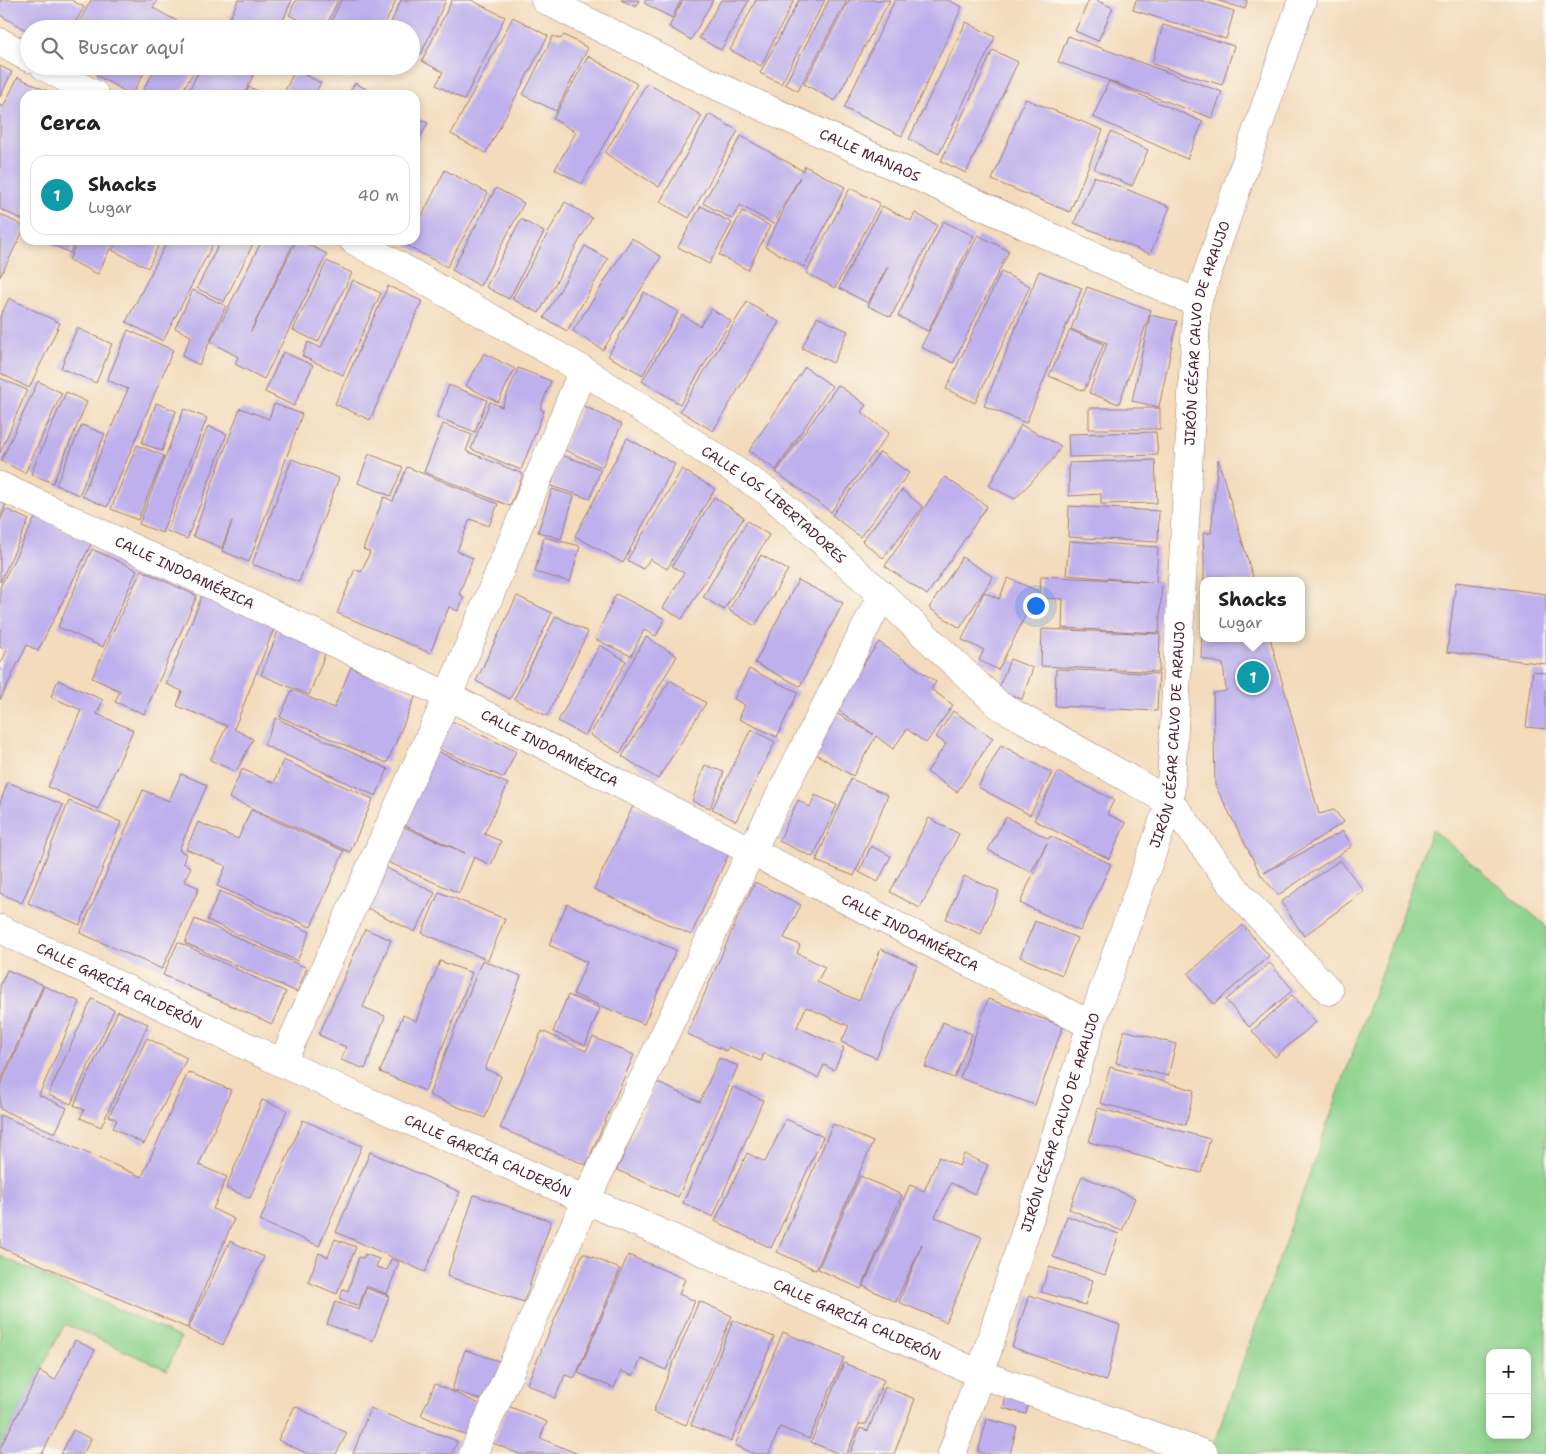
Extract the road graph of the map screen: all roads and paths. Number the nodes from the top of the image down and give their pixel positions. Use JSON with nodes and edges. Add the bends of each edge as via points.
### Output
{"nodes":[{"id":1,"x":545,"y":0,"type":"edge"},
{"id":2,"x":1302,"y":0,"type":"edge"},
{"id":3,"x":0,"y":42,"type":"edge"},
{"id":4,"x":20,"y":53,"type":"edge"},
{"id":5,"x":60,"y":75,"type":"edge"},
{"id":6,"x":86,"y":90,"type":"edge"},
{"id":7,"x":362,"y":245,"type":"edge"},
{"id":8,"x":1197,"y":303,"type":"junction"},
{"id":9,"x":583,"y":370,"type":"junction"},
{"id":10,"x":0,"y":486,"type":"edge"},
{"id":11,"x":882,"y":595,"type":"junction"},
{"id":12,"x":448,"y":696,"type":"junction"},
{"id":13,"x":1170,"y":802,"type":"junction"},
{"id":14,"x":751,"y":852,"type":"junction"},
{"id":15,"x":0,"y":929,"type":"edge"},
{"id":16,"x":1329,"y":991,"type":"dead end"},
{"id":17,"x":1091,"y":1025,"type":"junction"},
{"id":18,"x":282,"y":1063,"type":"junction"},
{"id":19,"x":586,"y":1200,"type":"junction"},
{"id":20,"x":980,"y":1374,"type":"junction"},
{"id":21,"x":473,"y":1454,"type":"edge"},
{"id":22,"x":952,"y":1454,"type":"edge"},
{"id":23,"x":1204,"y":1454,"type":"edge"}],
"edges":[{"from":1,"to":8,"type":"street","name":"CALLE MANAOS","via":[[704,80]]},
{"from":2,"to":8,"type":"street","name":"JIRÓN CÉSAR CALVO DE ARAUJO"},
{"from":3,"to":4,"type":"street"},
{"from":5,"to":6,"type":"street"},
{"from":7,"to":9,"type":"street","name":"CALLE LOS LIBERTADORES"},
{"from":8,"to":13,"type":"street","name":"JIRÓN CÉSAR CALVO DE ARAUJO"},
{"from":9,"to":11,"type":"street","name":"CALLE LOS LIBERTADORES","via":[[768,492]]},
{"from":9,"to":12,"type":"street"},
{"from":10,"to":12,"type":"street","name":"CALLE INDOAMÉRICA"},
{"from":11,"to":13,"type":"street","name":"CALLE LOS LIBERTADORES","via":[[999,705]]},
{"from":11,"to":14,"type":"street"},
{"from":12,"to":14,"type":"street","name":"CALLE INDOAMÉRICA"},
{"from":12,"to":18,"type":"street"},
{"from":13,"to":16,"type":"street","via":[[1241,896]]},
{"from":13,"to":17,"type":"street","name":"JIRÓN CÉSAR CALVO DE ARAUJO"},
{"from":14,"to":17,"type":"street","name":"CALLE INDOAMÉRICA"},
{"from":14,"to":19,"type":"street"},
{"from":15,"to":18,"type":"street","name":"CALLE GARCÍA CALDERÓN"},
{"from":17,"to":20,"type":"street","name":"JIRÓN CÉSAR CALVO DE ARAUJO"},
{"from":18,"to":19,"type":"street","name":"CALLE GARCÍA CALDERÓN"},
{"from":19,"to":20,"type":"street","name":"CALLE GARCÍA CALDERÓN"},
{"from":19,"to":21,"type":"street"},
{"from":20,"to":22,"type":"street","name":"JIRÓN CÉSAR CALVO DE ARAUJO"},
{"from":20,"to":23,"type":"street","name":"CALLE GARCÍA CALDERÓN"}]}
